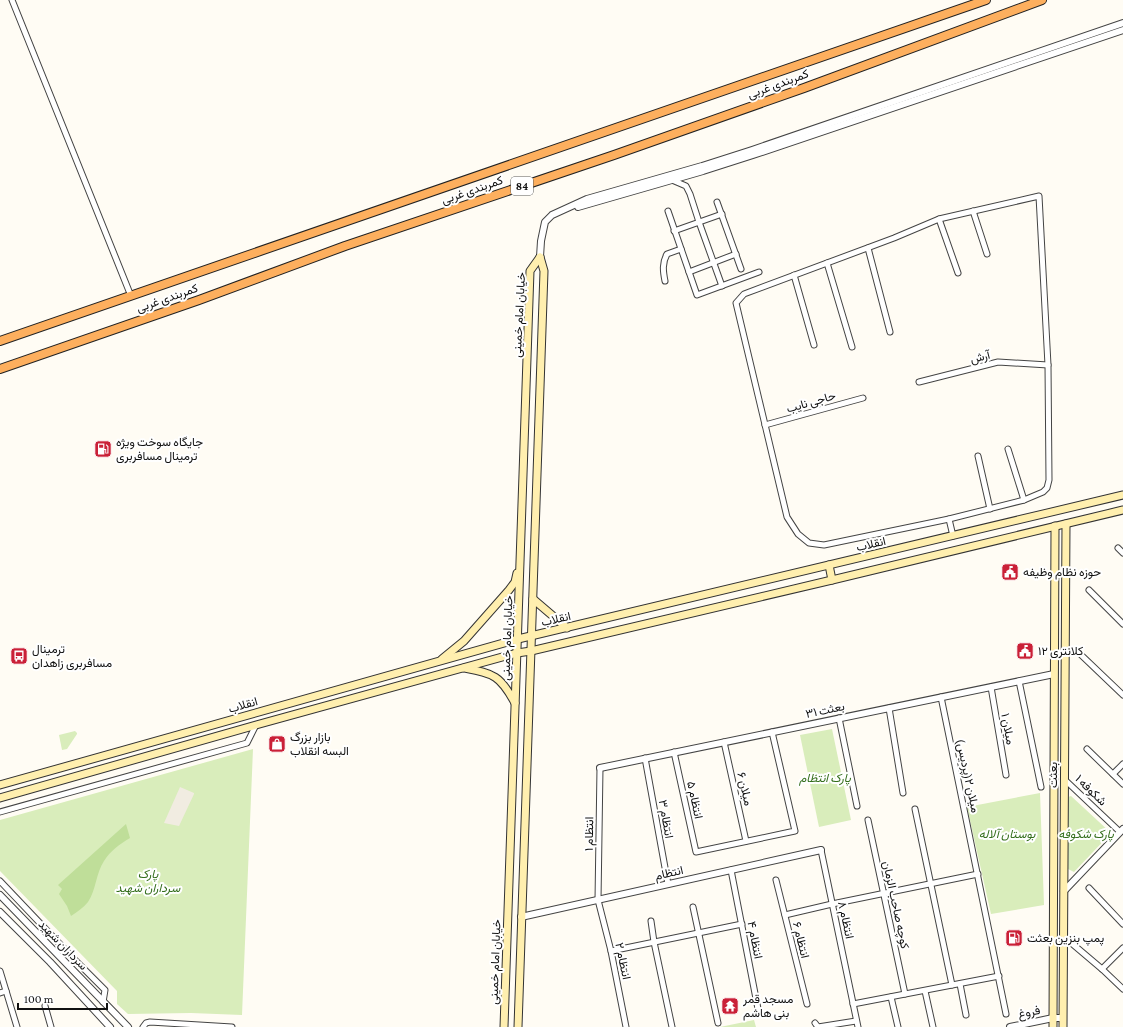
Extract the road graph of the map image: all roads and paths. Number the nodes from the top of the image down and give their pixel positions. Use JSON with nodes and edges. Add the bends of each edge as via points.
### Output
{"nodes":[{"id":1,"x":12,"y":0,"type":"edge"},
{"id":2,"x":986,"y":0,"type":"edge"},
{"id":3,"x":1042,"y":0,"type":"edge"},
{"id":4,"x":1123,"y":24,"type":"edge"},
{"id":5,"x":1123,"y":30,"type":"edge"},
{"id":6,"x":672,"y":180,"type":"junction"},
{"id":7,"x":717,"y":202,"type":"dead end"},
{"id":8,"x":565,"y":210,"type":"junction"},
{"id":9,"x":668,"y":211,"type":"dead end"},
{"id":10,"x":973,"y":211,"type":"junction"},
{"id":11,"x":722,"y":214,"type":"junction"},
{"id":12,"x":939,"y":219,"type":"junction"},
{"id":13,"x":699,"y":222,"type":"junction"},
{"id":14,"x":674,"y":231,"type":"junction"},
{"id":15,"x":868,"y":248,"type":"junction"},
{"id":16,"x":681,"y":249,"type":"junction"},
{"id":17,"x":736,"y":254,"type":"junction"},
{"id":18,"x":986,"y":254,"type":"dead end"},
{"id":19,"x":540,"y":257,"type":"junction"},
{"id":20,"x":713,"y":262,"type":"junction"},
{"id":21,"x":827,"y":263,"type":"junction"},
{"id":22,"x":741,"y":269,"type":"dead end"},
{"id":23,"x":689,"y":272,"type":"junction"},
{"id":24,"x":759,"y":272,"type":"dead end"},
{"id":25,"x":958,"y":273,"type":"dead end"},
{"id":26,"x":794,"y":275,"type":"junction"},
{"id":27,"x":665,"y":281,"type":"dead end"},
{"id":28,"x":722,"y":286,"type":"junction"},
{"id":29,"x":131,"y":296,"type":"junction"},
{"id":30,"x":890,"y":332,"type":"dead end"},
{"id":31,"x":0,"y":341,"type":"edge"},
{"id":32,"x":814,"y":345,"type":"dead end"},
{"id":33,"x":852,"y":347,"type":"dead end"},
{"id":34,"x":1048,"y":365,"type":"junction"},
{"id":35,"x":0,"y":369,"type":"edge"},
{"id":36,"x":919,"y":382,"type":"dead end"},
{"id":37,"x":863,"y":398,"type":"dead end"},
{"id":38,"x":765,"y":425,"type":"junction"},
{"id":39,"x":1008,"y":449,"type":"dead end"},
{"id":40,"x":978,"y":456,"type":"dead end"},
{"id":41,"x":1123,"y":495,"type":"edge"},
{"id":42,"x":1024,"y":500,"type":"junction"},
{"id":43,"x":990,"y":509,"type":"junction"},
{"id":44,"x":1123,"y":510,"type":"edge"},
{"id":45,"x":949,"y":519,"type":"junction"},
{"id":46,"x":1066,"y":524,"type":"junction"},
{"id":47,"x":1055,"y":526,"type":"junction"},
{"id":48,"x":952,"y":536,"type":"junction"},
{"id":49,"x":1118,"y":548,"type":"dead end"},
{"id":50,"x":1123,"y":553,"type":"edge"},
{"id":51,"x":520,"y":563,"type":"junction"},
{"id":52,"x":829,"y":566,"type":"junction"},
{"id":53,"x":832,"y":580,"type":"junction"},
{"id":54,"x":1089,"y":590,"type":"dead end"},
{"id":55,"x":533,"y":599,"type":"junction"},
{"id":56,"x":1123,"y":624,"type":"edge"},
{"id":57,"x":567,"y":628,"type":"junction"},
{"id":58,"x":554,"y":631,"type":"junction"},
{"id":59,"x":532,"y":636,"type":"junction"},
{"id":60,"x":518,"y":639,"type":"junction"},
{"id":61,"x":557,"y":645,"type":"junction"},
{"id":62,"x":531,"y":651,"type":"junction"},
{"id":63,"x":1078,"y":652,"type":"dead end"},
{"id":64,"x":517,"y":653,"type":"junction"},
{"id":65,"x":439,"y":661,"type":"junction"},
{"id":66,"x":462,"y":668,"type":"junction"},
{"id":67,"x":1054,"y":674,"type":"junction"},
{"id":68,"x":1065,"y":675,"type":"junction"},
{"id":69,"x":1019,"y":681,"type":"junction"},
{"id":70,"x":990,"y":687,"type":"junction"},
{"id":71,"x":1123,"y":695,"type":"edge"},
{"id":72,"x":941,"y":697,"type":"junction"},
{"id":73,"x":515,"y":703,"type":"junction"},
{"id":74,"x":889,"y":708,"type":"junction"},
{"id":75,"x":839,"y":718,"type":"junction"},
{"id":76,"x":256,"y":725,"type":"junction"},
{"id":77,"x":772,"y":732,"type":"junction"},
{"id":78,"x":724,"y":742,"type":"junction"},
{"id":79,"x":1087,"y":749,"type":"dead end"},
{"id":80,"x":674,"y":752,"type":"junction"},
{"id":81,"x":645,"y":758,"type":"junction"},
{"id":82,"x":1123,"y":764,"type":"edge"},
{"id":83,"x":600,"y":768,"type":"joint"},
{"id":84,"x":1113,"y":774,"type":"junction"},
{"id":85,"x":1006,"y":775,"type":"dead end"},
{"id":86,"x":1064,"y":779,"type":"junction"},
{"id":87,"x":0,"y":784,"type":"edge"},
{"id":88,"x":1123,"y":784,"type":"edge"},
{"id":89,"x":1041,"y":787,"type":"dead end"},
{"id":90,"x":903,"y":793,"type":"dead end"},
{"id":91,"x":0,"y":798,"type":"edge"},
{"id":92,"x":857,"y":806,"type":"dead end"},
{"id":93,"x":915,"y":810,"type":"dead end"},
{"id":94,"x":0,"y":812,"type":"edge"},
{"id":95,"x":868,"y":820,"type":"dead end"},
{"id":96,"x":1122,"y":831,"type":"edge"},
{"id":97,"x":746,"y":841,"type":"junction"},
{"id":98,"x":821,"y":850,"type":"joint"},
{"id":99,"x":731,"y":870,"type":"junction"},
{"id":100,"x":978,"y":874,"type":"junction"},
{"id":101,"x":776,"y":880,"type":"dead end"},
{"id":102,"x":0,"y":881,"type":"edge"},
{"id":103,"x":931,"y":883,"type":"junction"},
{"id":104,"x":668,"y":884,"type":"junction"},
{"id":105,"x":1089,"y":888,"type":"dead end"},
{"id":106,"x":1064,"y":891,"type":"junction"},
{"id":107,"x":883,"y":893,"type":"junction"},
{"id":108,"x":0,"y":895,"type":"edge"},
{"id":109,"x":598,"y":900,"type":"junction"},
{"id":110,"x":832,"y":904,"type":"junction"},
{"id":111,"x":693,"y":907,"type":"dead end"},
{"id":112,"x":0,"y":912,"type":"edge"},
{"id":113,"x":785,"y":915,"type":"junction"},
{"id":114,"x":521,"y":917,"type":"junction"},
{"id":115,"x":651,"y":921,"type":"dead end"},
{"id":116,"x":742,"y":924,"type":"junction"},
{"id":117,"x":1123,"y":924,"type":"edge"},
{"id":118,"x":698,"y":933,"type":"junction"},
{"id":119,"x":1069,"y":941,"type":"dead end"},
{"id":120,"x":654,"y":942,"type":"junction"},
{"id":121,"x":1123,"y":948,"type":"edge"},
{"id":122,"x":611,"y":951,"type":"junction"},
{"id":123,"x":1102,"y":968,"type":"junction"},
{"id":124,"x":0,"y":971,"type":"edge"},
{"id":125,"x":999,"y":976,"type":"junction"},
{"id":126,"x":960,"y":984,"type":"junction"},
{"id":127,"x":952,"y":985,"type":"junction"},
{"id":128,"x":1123,"y":989,"type":"edge"},
{"id":129,"x":925,"y":991,"type":"junction"},
{"id":130,"x":6,"y":992,"type":"junction"},
{"id":131,"x":0,"y":993,"type":"edge"},
{"id":132,"x":905,"y":994,"type":"junction"},
{"id":133,"x":891,"y":997,"type":"junction"},
{"id":134,"x":103,"y":1002,"type":"junction"},
{"id":135,"x":808,"y":1004,"type":"dead end"},
{"id":136,"x":853,"y":1004,"type":"junction"},
{"id":137,"x":45,"y":1006,"type":"dead end"},
{"id":138,"x":759,"y":1014,"type":"dead end"},
{"id":139,"x":1006,"y":1014,"type":"dead end"},
{"id":140,"x":966,"y":1015,"type":"dead end"},
{"id":141,"x":1052,"y":1018,"type":"junction"},
{"id":142,"x":1063,"y":1018,"type":"junction"},
{"id":143,"x":718,"y":1023,"type":"dead end"},
{"id":144,"x":815,"y":1023,"type":"dead end"},
{"id":145,"x":857,"y":1024,"type":"edge"},
{"id":146,"x":17,"y":1027,"type":"edge"},
{"id":147,"x":51,"y":1027,"type":"edge"},
{"id":148,"x":110,"y":1027,"type":"edge"},
{"id":149,"x":128,"y":1027,"type":"edge"},
{"id":150,"x":143,"y":1027,"type":"edge"},
{"id":151,"x":232,"y":1027,"type":"edge"},
{"id":152,"x":504,"y":1027,"type":"edge"},
{"id":153,"x":518,"y":1027,"type":"edge"},
{"id":154,"x":626,"y":1027,"type":"edge"},
{"id":155,"x":672,"y":1027,"type":"edge"},
{"id":156,"x":898,"y":1027,"type":"edge"},
{"id":157,"x":933,"y":1027,"type":"edge"},
{"id":158,"x":1010,"y":1027,"type":"edge"},
{"id":159,"x":1053,"y":1027,"type":"edge"},
{"id":160,"x":1063,"y":1027,"type":"edge"}],
"edges":[{"from":1,"to":29,"type":"street"},
{"from":2,"to":29,"type":"highway","name":"کمربندی غربی","number":"84"},
{"from":3,"to":35,"type":"highway","name":"کمربندی غربی","number":"84","via":[[796,91],[345,246]]},
{"from":4,"to":8,"type":"street","via":[[752,150],[587,199]]},
{"from":5,"to":6,"type":"street"},
{"from":6,"to":8,"type":"street"},
{"from":6,"to":13,"type":"street","via":[[686,186]]},
{"from":7,"to":11,"type":"street"},
{"from":8,"to":19,"type":"street","via":[[552,215],[545,222]]},
{"from":9,"to":14,"type":"street"},
{"from":10,"to":12,"type":"street"},
{"from":10,"to":18,"type":"street"},
{"from":10,"to":34,"type":"street","via":[[1039,196]]},
{"from":11,"to":13,"type":"street"},
{"from":11,"to":17,"type":"street"},
{"from":12,"to":15,"type":"street"},
{"from":12,"to":25,"type":"street"},
{"from":13,"to":14,"type":"street"},
{"from":13,"to":20,"type":"street"},
{"from":14,"to":16,"type":"street"},
{"from":15,"to":21,"type":"street"},
{"from":15,"to":30,"type":"street"},
{"from":16,"to":23,"type":"street"},
{"from":16,"to":27,"type":"street","via":[[667,254],[663,261]]},
{"from":17,"to":20,"type":"street"},
{"from":17,"to":22,"type":"street"},
{"from":19,"to":51,"type":"main road","name":"خیابان امام خمینی","via":[[530,271]]},
{"from":19,"to":55,"type":"main road","name":"خیابان امام خمینی","via":[[544,271]]},
{"from":20,"to":23,"type":"street"},
{"from":20,"to":28,"type":"street"},
{"from":21,"to":26,"type":"street"},
{"from":21,"to":33,"type":"street"},
{"from":23,"to":28,"type":"street","via":[[697,295]]},
{"from":24,"to":28,"type":"street"},
{"from":26,"to":32,"type":"street"},
{"from":26,"to":38,"type":"street","via":[[744,294],[736,303]]},
{"from":29,"to":31,"type":"highway","name":"کمربندی غربی","number":"84"},
{"from":34,"to":36,"type":"street","name":"آرش","via":[[998,362]]},
{"from":34,"to":42,"type":"street","via":[[1049,480],[1043,492]]},
{"from":37,"to":38,"type":"street","name":"حاجی نایب"},
{"from":38,"to":45,"type":"street","via":[[787,517],[798,534],[809,543],[824,545]]},
{"from":39,"to":42,"type":"street"},
{"from":40,"to":43,"type":"street"},
{"from":41,"to":48,"type":"main road","name":"انقلاب"},
{"from":42,"to":43,"type":"street"},
{"from":43,"to":45,"type":"street"},
{"from":44,"to":46,"type":"main road","name":"انقلاب"},
{"from":45,"to":48,"type":"street"},
{"from":46,"to":47,"type":"main road","name":"انقلاب"},
{"from":46,"to":68,"type":"main road","name":"بعثت"},
{"from":47,"to":53,"type":"main road","name":"انقلاب"},
{"from":47,"to":67,"type":"main road","name":"بعثت"},
{"from":48,"to":52,"type":"main road","name":"انقلاب"},
{"from":49,"to":50,"type":"street"},
{"from":51,"to":60,"type":"main road","name":"خیابان امام خمینی"},
{"from":51,"to":65,"type":"main road","via":[[509,590],[464,641]]},
{"from":52,"to":53,"type":"main road"},
{"from":52,"to":57,"type":"main road","name":"انقلاب"},
{"from":53,"to":61,"type":"main road","name":"انقلاب"},
{"from":54,"to":56,"type":"street"},
{"from":55,"to":57,"type":"main road"},
{"from":55,"to":59,"type":"main road","name":"خیابان امام خمینی"},
{"from":57,"to":58,"type":"main road","name":"انقلاب"},
{"from":58,"to":59,"type":"main road","name":"انقلاب"},
{"from":58,"to":61,"type":"main road"},
{"from":59,"to":60,"type":"main road","name":"انقلاب"},
{"from":59,"to":62,"type":"main road","name":"خیابان امام خمینی"},
{"from":60,"to":64,"type":"main road","name":"خیابان امام خمینی"},
{"from":60,"to":65,"type":"main road","name":"انقلاب"},
{"from":61,"to":62,"type":"main road","name":"انقلاب"},
{"from":62,"to":64,"type":"main road","name":"انقلاب"},
{"from":62,"to":114,"type":"main road","name":"خیابان امام خمینی"},
{"from":63,"to":71,"type":"street"},
{"from":64,"to":66,"type":"main road","name":"انقلاب"},
{"from":64,"to":73,"type":"main road","name":"خیابان امام خمینی"},
{"from":65,"to":87,"type":"main road","name":"انقلاب"},
{"from":66,"to":73,"type":"main road","via":[[498,678],[507,687]]},
{"from":66,"to":76,"type":"main road","name":"انقلاب"},
{"from":67,"to":68,"type":"main road"},
{"from":67,"to":69,"type":"street","name":"بعثت ۳۱"},
{"from":67,"to":141,"type":"main road","name":"بعثت"},
{"from":68,"to":86,"type":"main road","name":"بعثت"},
{"from":69,"to":70,"type":"street","name":"بعثت ۳۱"},
{"from":69,"to":89,"type":"street"},
{"from":70,"to":72,"type":"street","name":"بعثت ۳۱"},
{"from":70,"to":85,"type":"street","name":"میلان ۱"},
{"from":72,"to":74,"type":"street","name":"بعثت ۳۱"},
{"from":72,"to":100,"type":"street","name":"میلان ۲(پردیس)"},
{"from":73,"to":152,"type":"main road","name":"خیابان امام خمینی"},
{"from":74,"to":75,"type":"street","name":"بعثت ۳۱"},
{"from":74,"to":90,"type":"street"},
{"from":75,"to":77,"type":"street","name":"بعثت ۳۱"},
{"from":75,"to":92,"type":"street"},
{"from":76,"to":91,"type":"main road","name":"انقلاب"},
{"from":76,"to":94,"type":"street","via":[[246,743]]},
{"from":77,"to":78,"type":"street","name":"بعثت ۳۱"},
{"from":77,"to":97,"type":"street","via":[[795,831]]},
{"from":78,"to":80,"type":"street","name":"بعثت ۳۱"},
{"from":78,"to":97,"type":"street","name":"میلان ۶"},
{"from":79,"to":84,"type":"street"},
{"from":80,"to":81,"type":"street","name":"بعثت ۳۱"},
{"from":80,"to":97,"type":"street","name":"انتظام ۵","via":[[696,852]]},
{"from":81,"to":83,"type":"street","name":"بعثت ۳۱"},
{"from":81,"to":104,"type":"street","name":"انتظام ۳"},
{"from":82,"to":84,"type":"street"},
{"from":83,"to":109,"type":"street","name":"انتظام ۱"},
{"from":84,"to":88,"type":"street"},
{"from":86,"to":96,"type":"street","name":"شکوفه ۱"},
{"from":86,"to":106,"type":"main road","name":"بعثت"},
{"from":93,"to":103,"type":"street"},
{"from":95,"to":107,"type":"street","name":"کوچه صاحب الزمان"},
{"from":96,"to":106,"type":"street"},
{"from":98,"to":99,"type":"street","name":"انتظام"},
{"from":98,"to":110,"type":"street","name":"انتظام ۸"},
{"from":99,"to":104,"type":"street","name":"انتظام"},
{"from":99,"to":116,"type":"street","name":"انتظام ۴"},
{"from":100,"to":103,"type":"street"},
{"from":100,"to":125,"type":"street","name":"میلان ۲(پردیس)"},
{"from":101,"to":113,"type":"street","name":"انتظام ۶"},
{"from":102,"to":134,"type":"street","via":[[105,990]]},
{"from":103,"to":107,"type":"street"},
{"from":103,"to":127,"type":"street"},
{"from":104,"to":109,"type":"street","name":"انتظام"},
{"from":105,"to":117,"type":"street"},
{"from":106,"to":142,"type":"main road","name":"بعثت"},
{"from":107,"to":110,"type":"street"},
{"from":107,"to":132,"type":"street","name":"کوچه صاحب الزمان"},
{"from":108,"to":134,"type":"street","name":"سرداران شهید"},
{"from":109,"to":114,"type":"street","name":"انتظام"},
{"from":109,"to":122,"type":"street","name":"انتظام ۲"},
{"from":110,"to":113,"type":"street"},
{"from":110,"to":136,"type":"street","name":"انتظام ۸"},
{"from":111,"to":118,"type":"street"},
{"from":112,"to":148,"type":"street","name":"سرداران شهید"},
{"from":113,"to":135,"type":"street","name":"انتظام ۶"},
{"from":114,"to":153,"type":"main road","name":"خیابان امام خمینی"},
{"from":115,"to":120,"type":"street"},
{"from":116,"to":118,"type":"street"},
{"from":116,"to":138,"type":"street","name":"انتظام ۴"},
{"from":118,"to":120,"type":"street"},
{"from":118,"to":143,"type":"street"},
{"from":119,"to":123,"type":"street"},
{"from":120,"to":122,"type":"street"},
{"from":120,"to":155,"type":"street"},
{"from":121,"to":123,"type":"street"},
{"from":122,"to":154,"type":"street","name":"انتظام ۲"},
{"from":123,"to":128,"type":"street"},
{"from":124,"to":130,"type":"street"},
{"from":125,"to":126,"type":"street"},
{"from":125,"to":139,"type":"street","name":"میلان ۲(پردیس)"},
{"from":126,"to":127,"type":"street"},
{"from":126,"to":140,"type":"street"},
{"from":127,"to":129,"type":"street"},
{"from":129,"to":132,"type":"street"},
{"from":129,"to":157,"type":"street"},
{"from":130,"to":131,"type":"street"},
{"from":130,"to":146,"type":"street"},
{"from":132,"to":133,"type":"street"},
{"from":133,"to":136,"type":"street"},
{"from":133,"to":156,"type":"street"},
{"from":134,"to":149,"type":"street","name":"سرداران شهید"},
{"from":136,"to":145,"type":"street","name":"انتظام ۸"},
{"from":137,"to":147,"type":"street"},
{"from":141,"to":142,"type":"street","name":"فروغ"},
{"from":141,"to":158,"type":"street","name":"فروغ"},
{"from":141,"to":159,"type":"main road","name":"بعثت"},
{"from":142,"to":160,"type":"main road","name":"بعثت"},
{"from":144,"to":145,"type":"street","via":[[818,1027]]},
{"from":150,"to":151,"type":"street","via":[[150,1022]]}]}
